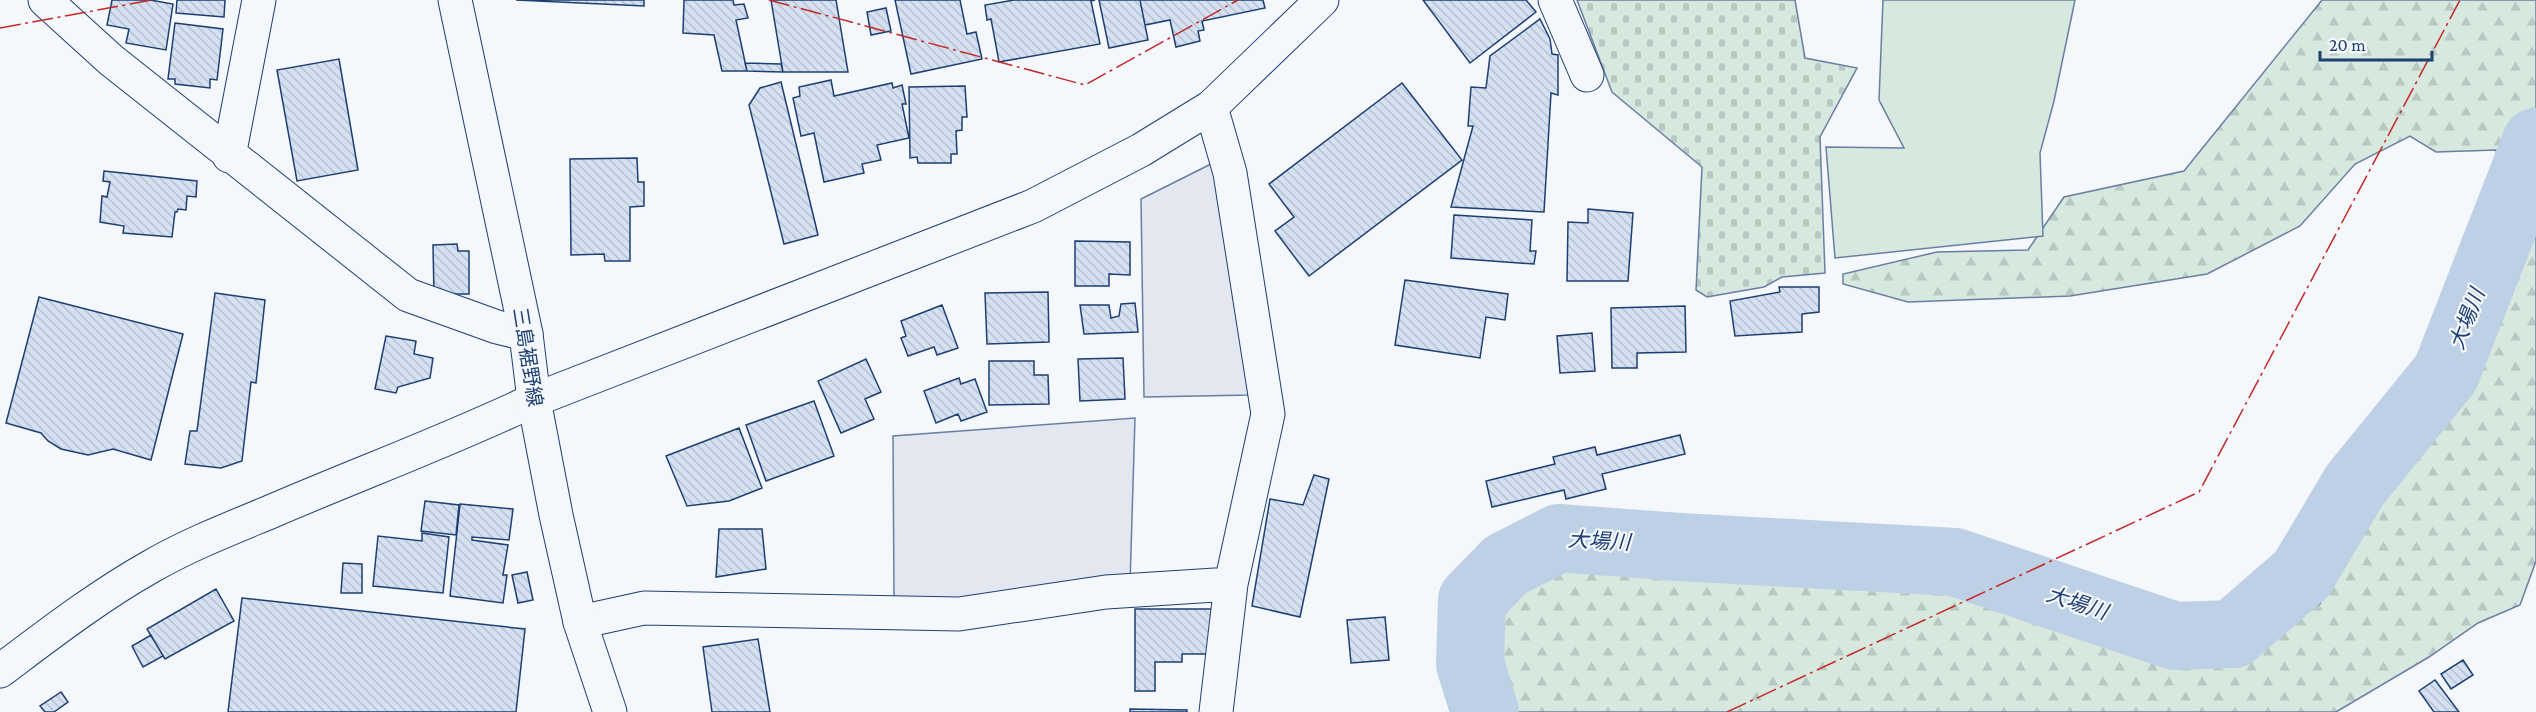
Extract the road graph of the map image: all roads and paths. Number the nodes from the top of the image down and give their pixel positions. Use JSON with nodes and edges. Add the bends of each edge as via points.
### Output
{"nodes":[{"id":1,"x":45,"y":0,"type":"edge"},
{"id":2,"x":260,"y":0,"type":"edge"},
{"id":3,"x":455,"y":0,"type":"edge"},
{"id":4,"x":1322,"y":0,"type":"edge"},
{"id":5,"x":1555,"y":0,"type":"edge"},
{"id":6,"x":1587,"y":75,"type":"dead end"},
{"id":7,"x":1210,"y":107,"type":"junction"},
{"id":8,"x":229,"y":156,"type":"junction"},
{"id":9,"x":526,"y":334,"type":"junction"},
{"id":10,"x":534,"y":400,"type":"junction"},
{"id":11,"x":1231,"y":584,"type":"junction"},
{"id":12,"x":580,"y":622,"type":"junction"},
{"id":13,"x":0,"y":671,"type":"edge"},
{"id":14,"x":602,"y":704,"type":"edge"},
{"id":15,"x":1216,"y":712,"type":"edge"}],
"edges":[{"from":1,"to":8,"type":"street","via":[[111,60]]},
{"from":2,"to":8,"type":"street"},
{"from":3,"to":9,"type":"street","name":"三島裾野線"},
{"from":4,"to":7,"type":"street"},
{"from":5,"to":6,"type":"street"},
{"from":7,"to":10,"type":"street","via":[[1141,150],[1033,206]]},
{"from":7,"to":11,"type":"street","via":[[1230,173],[1268,414]]},
{"from":8,"to":9,"type":"street","via":[[408,295]]},
{"from":9,"to":10,"type":"street","name":"三島裾野線"},
{"from":10,"to":12,"type":"street","name":"三島裾野線"},
{"from":10,"to":13,"type":"street","via":[[476,428],[202,541],[150,567]]},
{"from":11,"to":12,"type":"street","via":[[1106,592],[959,614],[644,608]]},
{"from":11,"to":15,"type":"street"},
{"from":12,"to":14,"type":"street","name":"三島裾野線"}]}
